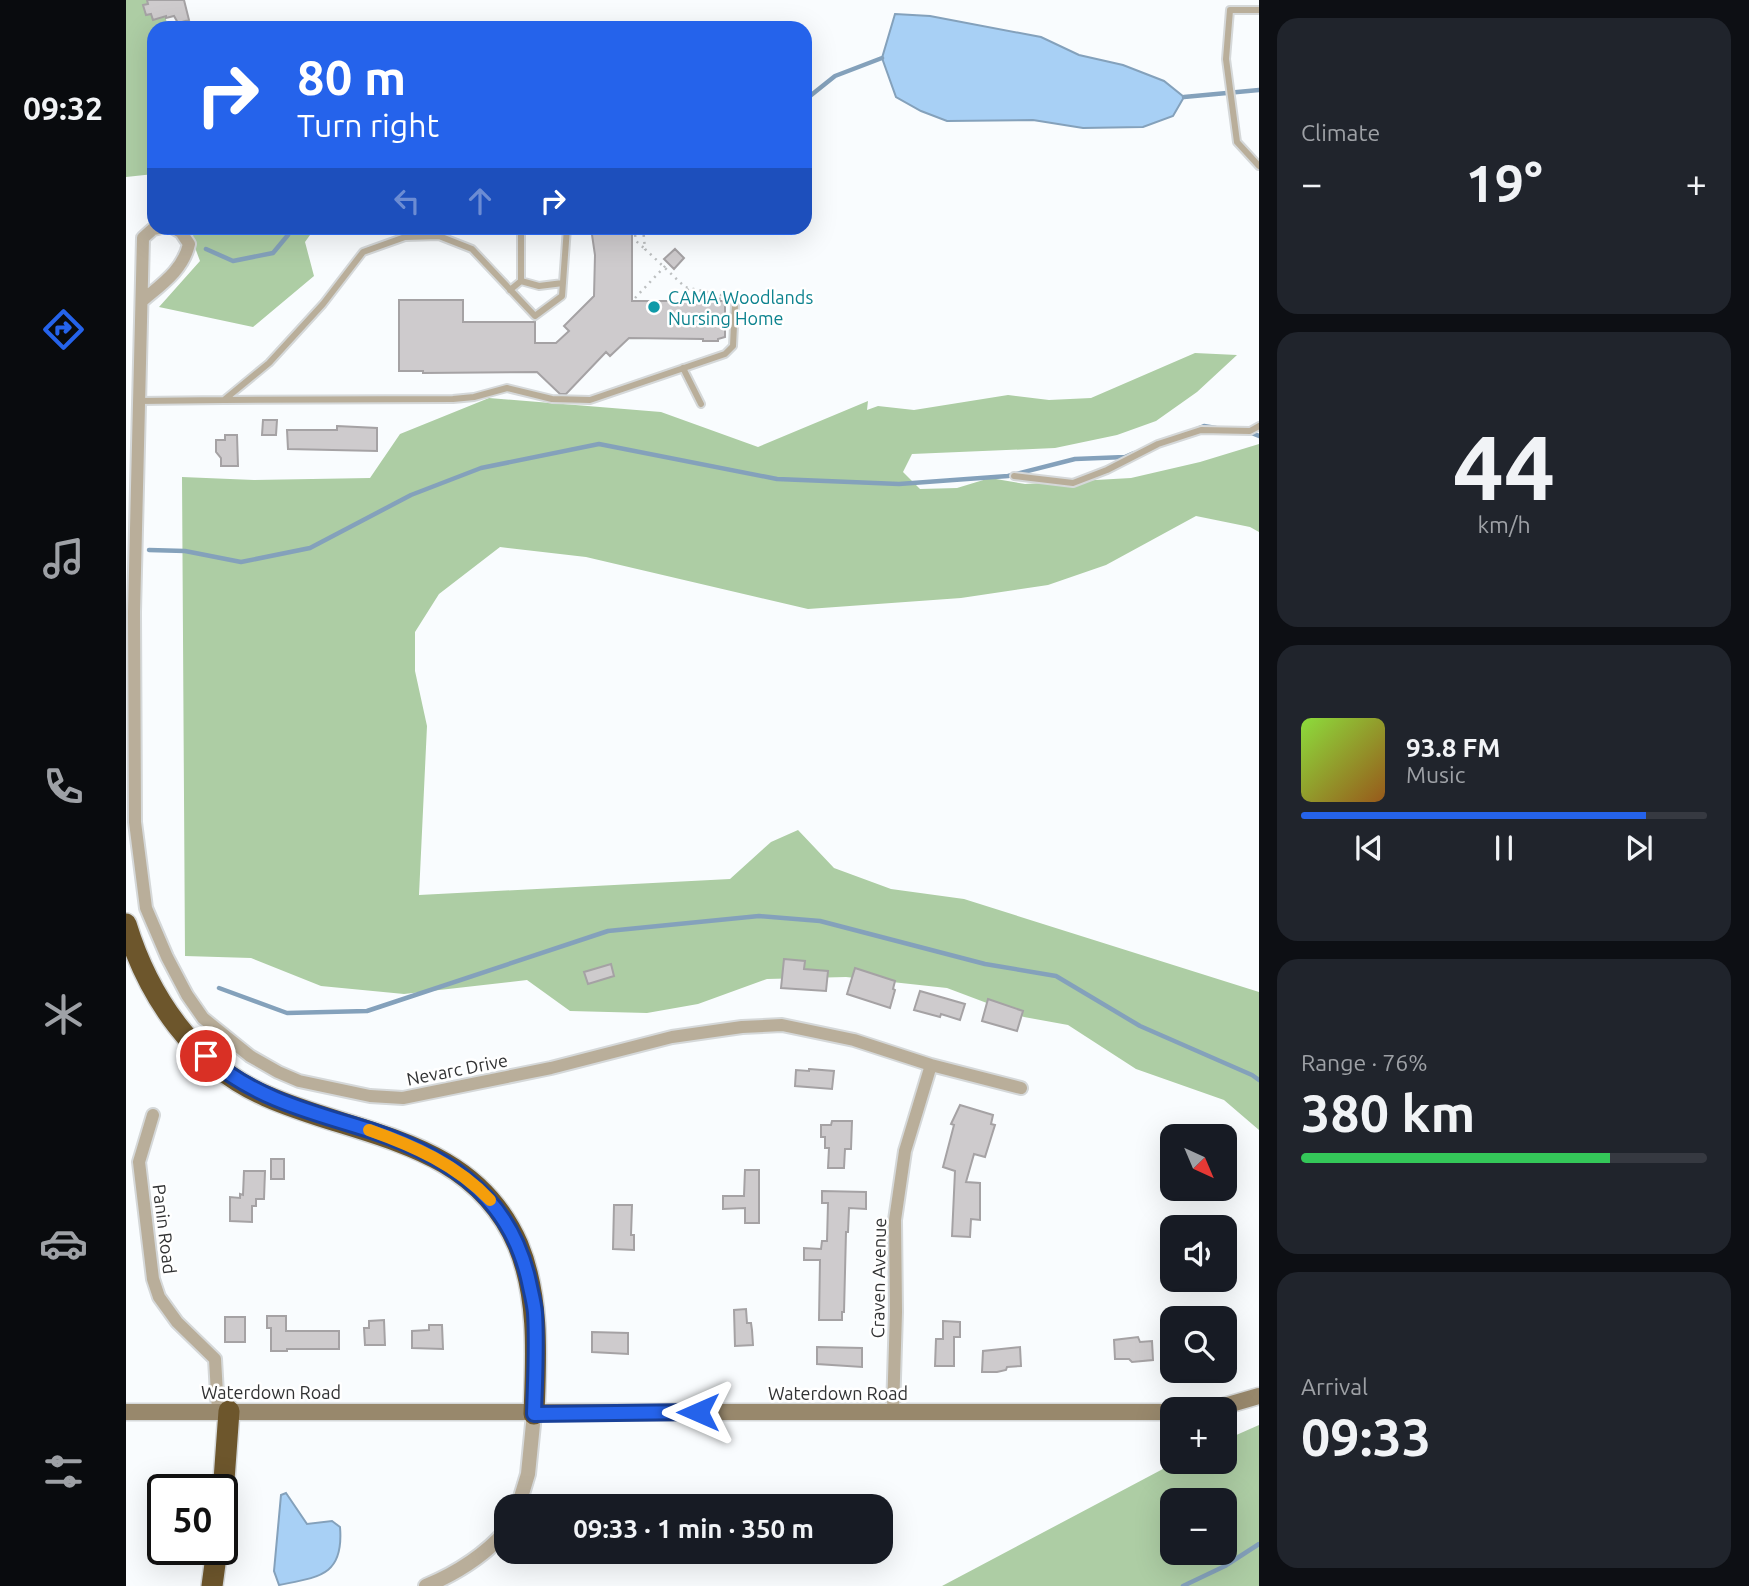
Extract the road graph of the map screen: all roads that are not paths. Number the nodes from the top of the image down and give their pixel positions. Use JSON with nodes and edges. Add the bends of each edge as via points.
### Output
{"nodes":[{"id":1,"x":1230,"y":0,"type":"edge"},
{"id":2,"x":1230,"y":10,"type":"junction"},
{"id":3,"x":1259,"y":10,"type":"edge"},
{"id":4,"x":1259,"y":166,"type":"edge"},
{"id":5,"x":147,"y":235,"type":"edge"},
{"id":6,"x":183,"y":235,"type":"edge"},
{"id":7,"x":521,"y":235,"type":"edge"},
{"id":8,"x":566,"y":235,"type":"edge"},
{"id":9,"x":521,"y":281,"type":"junction"},
{"id":10,"x":563,"y":283,"type":"junction"},
{"id":11,"x":510,"y":290,"type":"junction"},
{"id":12,"x":142,"y":301,"type":"junction"},
{"id":13,"x":732,"y":302,"type":"road end"},
{"id":14,"x":683,"y":368,"type":"junction"},
{"id":15,"x":224,"y":400,"type":"junction"},
{"id":16,"x":138,"y":401,"type":"junction"},
{"id":17,"x":701,"y":404,"type":"dead end"},
{"id":18,"x":1259,"y":426,"type":"edge"},
{"id":19,"x":1014,"y":476,"type":"dead end"},
{"id":20,"x":126,"y":924,"type":"edge"},
{"id":21,"x":931,"y":1065,"type":"junction"},
{"id":22,"x":1021,"y":1088,"type":"dead end"},
{"id":23,"x":153,"y":1115,"type":"dead end"},
{"id":24,"x":1259,"y":1396,"type":"edge"},
{"id":25,"x":1237,"y":1402,"type":"edge"},
{"id":26,"x":223,"y":1411,"type":"junction"},
{"id":27,"x":893,"y":1411,"type":"junction"},
{"id":28,"x":126,"y":1412,"type":"edge"},
{"id":29,"x":1160,"y":1412,"type":"edge"},
{"id":30,"x":534,"y":1414,"type":"junction"},
{"id":31,"x":222,"y":1474,"type":"edge"},
{"id":32,"x":522,"y":1494,"type":"edge"},
{"id":33,"x":494,"y":1542,"type":"edge"},
{"id":34,"x":215,"y":1565,"type":"edge"},
{"id":35,"x":212,"y":1586,"type":"edge"},
{"id":36,"x":426,"y":1586,"type":"edge"}],
"edges":[{"from":1,"to":2,"type":"lane"},
{"from":2,"to":3,"type":"lane"},
{"from":2,"to":4,"type":"lane","via":[[1226,59],[1237,142]]},
{"from":5,"to":12,"type":"street","via":[[143,239]]},
{"from":6,"to":12,"type":"street","via":[[189,244],[186,258]]},
{"from":7,"to":9,"type":"lane"},
{"from":8,"to":10,"type":"lane"},
{"from":9,"to":10,"type":"lane","via":[[539,286]]},
{"from":9,"to":11,"type":"lane"},
{"from":10,"to":11,"type":"lane","via":[[562,296],[535,316]]},
{"from":11,"to":15,"type":"lane","via":[[472,249],[439,236],[405,237],[363,252],[269,363]]},
{"from":12,"to":16,"type":"street"},
{"from":13,"to":14,"type":"lane","via":[[733,346],[724,354]]},
{"from":14,"to":15,"type":"lane","via":[[590,400],[507,388],[453,399]]},
{"from":14,"to":17,"type":"lane"},
{"from":15,"to":16,"type":"lane"},
{"from":16,"to":21,"type":"street","name":"Nevarc Drive","via":[[135,822],[146,908],[167,957],[203,1017],[250,1056],[278,1072],[370,1096],[403,1098],[672,1037],[742,1027],[782,1025],[854,1040]]},
{"from":18,"to":19,"type":"lane","via":[[1250,431],[1201,430],[1073,482]]},
{"from":20,"to":30,"type":"highway","via":[[139,962],[163,1005],[192,1043],[221,1068],[264,1096],[422,1150],[463,1175],[495,1205],[518,1245],[535,1310]]},
{"from":21,"to":22,"type":"street","name":"Nevarc Drive"},
{"from":21,"to":27,"type":"street","name":"Craven Avenue","via":[[905,1152],[895,1220]]},
{"from":23,"to":26,"type":"street","name":"Panin Road","via":[[139,1162],[153,1279],[159,1297],[177,1322],[215,1359]]},
{"from":24,"to":25,"type":"main road"},
{"from":26,"to":28,"type":"main road","name":"Waterdown Road"},
{"from":26,"to":30,"type":"main road","name":"Waterdown Road"},
{"from":26,"to":31,"type":"highway"},
{"from":27,"to":29,"type":"main road","name":"Waterdown Road"},
{"from":27,"to":30,"type":"main road","name":"Waterdown Road"},
{"from":30,"to":32,"type":"street"},
{"from":33,"to":36,"type":"street","via":[[475,1560]]},
{"from":34,"to":35,"type":"highway"}]}
